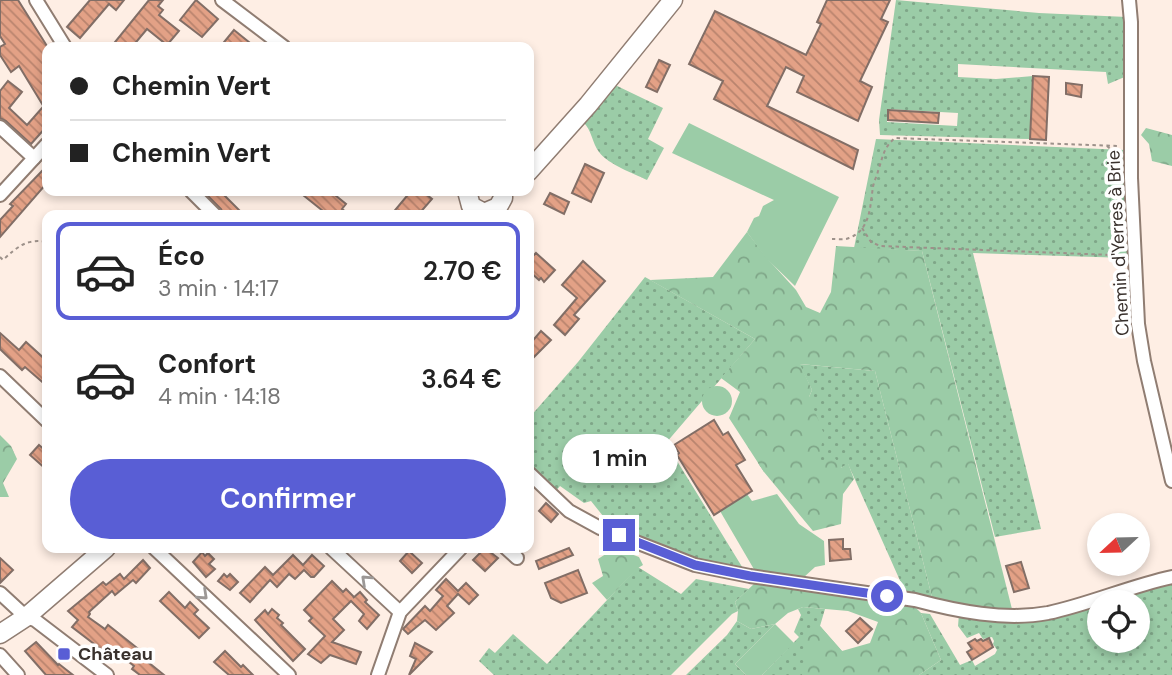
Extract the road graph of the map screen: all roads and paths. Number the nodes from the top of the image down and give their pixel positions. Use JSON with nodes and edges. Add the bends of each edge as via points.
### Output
{"nodes":[{"id":1,"x":36,"y":0,"type":"edge"},
{"id":2,"x":222,"y":0,"type":"edge"},
{"id":3,"x":673,"y":0,"type":"edge"},
{"id":4,"x":1129,"y":0,"type":"edge"},
{"id":5,"x":62,"y":42,"type":"edge"},
{"id":6,"x":277,"y":42,"type":"edge"},
{"id":7,"x":0,"y":127,"type":"edge"},
{"id":8,"x":1107,"y":146,"type":"junction"},
{"id":9,"x":1131,"y":147,"type":"junction"},
{"id":10,"x":42,"y":149,"type":"edge"},
{"id":11,"x":34,"y":158,"type":"junction"},
{"id":12,"x":1121,"y":161,"type":"dead end"},
{"id":13,"x":534,"y":165,"type":"edge"},
{"id":14,"x":0,"y":195,"type":"edge"},
{"id":15,"x":196,"y":196,"type":"edge"},
{"id":16,"x":503,"y":196,"type":"edge"},
{"id":17,"x":210,"y":210,"type":"edge"},
{"id":18,"x":493,"y":210,"type":"edge"},
{"id":19,"x":862,"y":228,"type":"junction"},
{"id":20,"x":832,"y":239,"type":"dead end"},
{"id":21,"x":42,"y":242,"type":"edge"},
{"id":22,"x":1123,"y":245,"type":"dead end"},
{"id":23,"x":0,"y":257,"type":"edge"},
{"id":24,"x":0,"y":376,"type":"edge"},
{"id":25,"x":42,"y":416,"type":"edge"},
{"id":26,"x":534,"y":478,"type":"edge"},
{"id":27,"x":1172,"y":481,"type":"edge"},
{"id":28,"x":100,"y":553,"type":"edge"},
{"id":29,"x":159,"y":553,"type":"edge"},
{"id":30,"x":336,"y":553,"type":"edge"},
{"id":31,"x":456,"y":553,"type":"edge"},
{"id":32,"x":512,"y":553,"type":"edge"},
{"id":33,"x":517,"y":558,"type":"dead end"},
{"id":34,"x":1172,"y":577,"type":"edge"},
{"id":35,"x":0,"y":593,"type":"edge"},
{"id":36,"x":400,"y":612,"type":"junction"},
{"id":37,"x":26,"y":617,"type":"junction"},
{"id":38,"x":0,"y":634,"type":"edge"},
{"id":39,"x":0,"y":655,"type":"edge"},
{"id":40,"x":18,"y":675,"type":"edge"},
{"id":41,"x":107,"y":675,"type":"edge"},
{"id":42,"x":289,"y":675,"type":"edge"},
{"id":43,"x":378,"y":675,"type":"edge"}],
"edges":[{"from":1,"to":5,"type":"street"},
{"from":2,"to":6,"type":"street"},
{"from":3,"to":13,"type":"street"},
{"from":4,"to":9,"type":"street","name":"Chemin d'Yerres à Brie"},
{"from":7,"to":11,"type":"street"},
{"from":8,"to":9,"type":"path"},
{"from":8,"to":12,"type":"path"},
{"from":8,"to":19,"type":"path","via":[[895,138],[885,146],[873,184],[872,206]]},
{"from":9,"to":27,"type":"street","name":"Chemin d'Yerres à Brie","via":[[1138,324]]},
{"from":10,"to":11,"type":"street"},
{"from":11,"to":14,"type":"street"},
{"from":15,"to":17,"type":"street"},
{"from":16,"to":18,"type":"street"},
{"from":19,"to":20,"type":"path","via":[[849,239]]},
{"from":19,"to":22,"type":"path","via":[[871,242],[880,246],[1112,255]]},
{"from":21,"to":23,"type":"path","via":[[30,241],[3,260]]},
{"from":24,"to":25,"type":"street"},
{"from":26,"to":34,"type":"street","via":[[569,511],[600,528],[695,565],[940,607],[1017,615],[1048,612]]},
{"from":28,"to":37,"type":"street"},
{"from":29,"to":42,"type":"street","one_way":true},
{"from":36,"to":30,"type":"street","one_way":true},
{"from":31,"to":36,"type":"street"},
{"from":32,"to":33,"type":"street"},
{"from":35,"to":37,"type":"street"},
{"from":36,"to":43,"type":"street"},
{"from":37,"to":38,"type":"street"},
{"from":37,"to":41,"type":"street"},
{"from":39,"to":40,"type":"street"}]}
